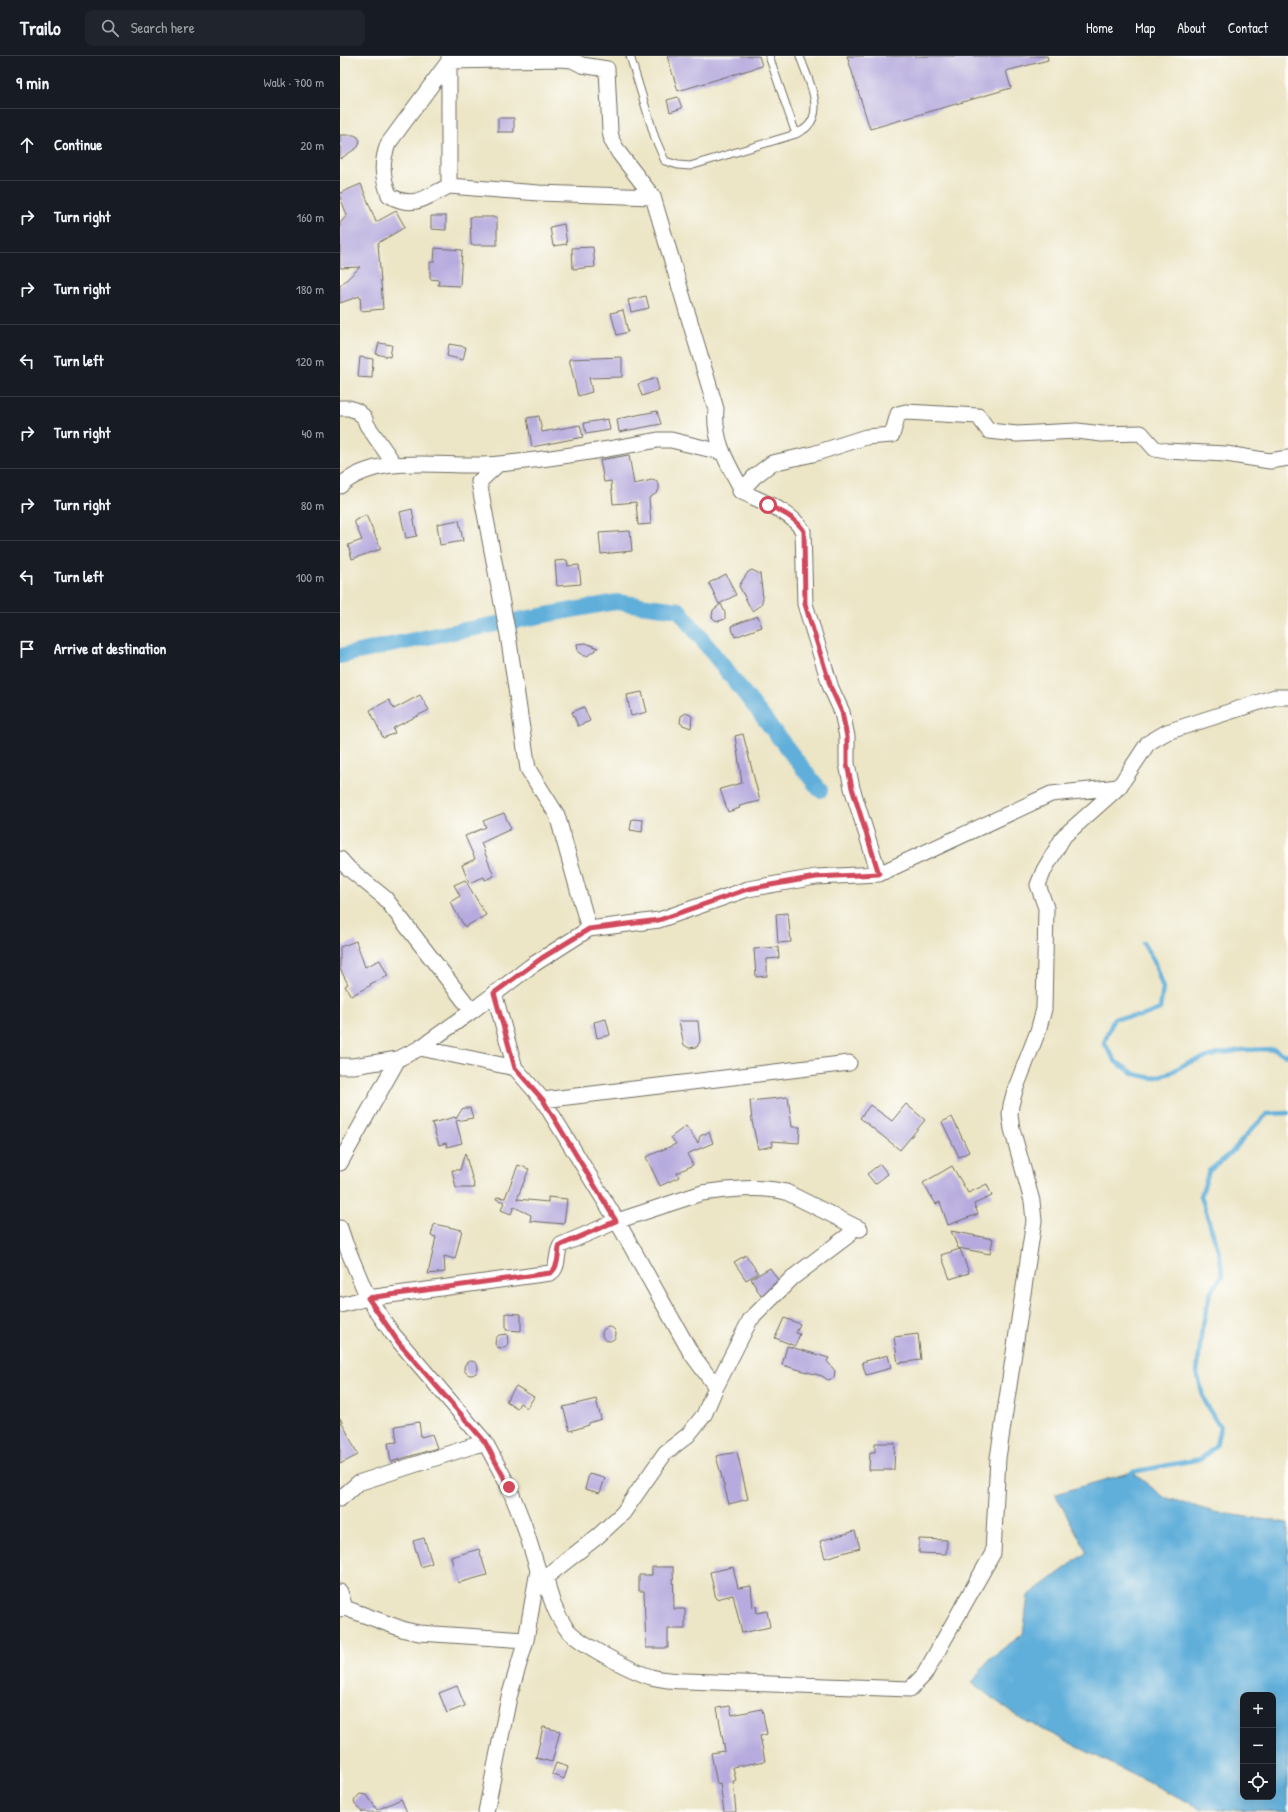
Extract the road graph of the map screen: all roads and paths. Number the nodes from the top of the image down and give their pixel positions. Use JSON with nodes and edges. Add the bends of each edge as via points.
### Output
{"nodes":[{"id":1,"x":630,"y":56,"type":"edge"},
{"id":2,"x":769,"y":56,"type":"edge"},
{"id":3,"x":800,"y":56,"type":"edge"},
{"id":4,"x":449,"y":59,"type":"edge"},
{"id":5,"x":796,"y":134,"type":"junction"},
{"id":6,"x":449,"y":186,"type":"junction"},
{"id":7,"x":653,"y":197,"type":"junction"},
{"id":8,"x":340,"y":408,"type":"edge"},
{"id":9,"x":721,"y":452,"type":"junction"},
{"id":10,"x":1288,"y":458,"type":"edge"},
{"id":11,"x":395,"y":465,"type":"junction"},
{"id":12,"x":497,"y":465,"type":"junction"},
{"id":13,"x":340,"y":486,"type":"edge"},
{"id":14,"x":742,"y":490,"type":"junction"},
{"id":15,"x":1288,"y":697,"type":"edge"},
{"id":16,"x":1119,"y":787,"type":"junction"},
{"id":17,"x":340,"y":858,"type":"edge"},
{"id":18,"x":879,"y":874,"type":"junction"},
{"id":19,"x":589,"y":929,"type":"junction"},
{"id":20,"x":494,"y":993,"type":"junction"},
{"id":21,"x":472,"y":1011,"type":"junction"},
{"id":22,"x":420,"y":1048,"type":"junction"},
{"id":23,"x":398,"y":1060,"type":"junction"},
{"id":24,"x":849,"y":1063,"type":"dead end"},
{"id":25,"x":340,"y":1066,"type":"edge"},
{"id":26,"x":515,"y":1068,"type":"junction"},
{"id":27,"x":543,"y":1100,"type":"junction"},
{"id":28,"x":340,"y":1164,"type":"edge"},
{"id":29,"x":616,"y":1221,"type":"junction"},
{"id":30,"x":340,"y":1228,"type":"edge"},
{"id":31,"x":368,"y":1298,"type":"junction"},
{"id":32,"x":340,"y":1305,"type":"edge"},
{"id":33,"x":716,"y":1386,"type":"junction"},
{"id":34,"x":485,"y":1442,"type":"junction"},
{"id":35,"x":340,"y":1499,"type":"edge"},
{"id":36,"x":542,"y":1574,"type":"junction"},
{"id":37,"x":340,"y":1592,"type":"edge"},
{"id":38,"x":342,"y":1609,"type":"edge"},
{"id":39,"x":526,"y":1640,"type":"junction"},
{"id":40,"x":486,"y":1812,"type":"edge"}],
"edges":[{"from":1,"to":5,"type":"lane","via":[[655,138],[665,161],[690,166]]},
{"from":2,"to":5,"type":"lane"},
{"from":3,"to":5,"type":"lane","via":[[816,108],[814,117],[807,127]]},
{"from":4,"to":6,"type":"street"},
{"from":4,"to":6,"type":"street","via":[[388,144],[382,167],[389,195],[405,203],[421,200]]},
{"from":4,"to":7,"type":"street","via":[[561,59],[607,69],[612,141]]},
{"from":6,"to":7,"type":"street","via":[[539,193]]},
{"from":7,"to":9,"type":"street","via":[[716,409],[715,419]]},
{"from":8,"to":11,"type":"street","via":[[357,411],[364,417]]},
{"from":9,"to":12,"type":"street","via":[[671,440],[658,440]]},
{"from":9,"to":14,"type":"street"},
{"from":10,"to":14,"type":"street","via":[[1270,461],[1226,454],[1166,451],[1155,449],[1141,433],[1002,433],[989,431],[978,416],[906,412],[898,414],[892,435],[866,437],[813,454],[772,463]]},
{"from":11,"to":12,"type":"street"},
{"from":11,"to":13,"type":"street","via":[[361,472]]},
{"from":12,"to":19,"type":"street","via":[[479,482],[508,635],[528,769],[557,815]]},
{"from":14,"to":18,"type":"street","via":[[740,491],[790,516],[804,531],[805,604],[831,688],[842,712],[852,788]]},
{"from":15,"to":16,"type":"street","via":[[1275,697],[1167,732],[1148,743]]},
{"from":16,"to":18,"type":"street","via":[[1051,794]]},
{"from":16,"to":36,"type":"street","via":[[1064,836],[1038,885],[1046,908],[1044,1009],[1010,1105],[1012,1129],[1032,1201],[1034,1221],[998,1458],[993,1553],[924,1675],[910,1689],[680,1681],[649,1676],[592,1649],[570,1632],[552,1605]]},
{"from":17,"to":21,"type":"street","via":[[348,868],[385,898]]},
{"from":18,"to":19,"type":"street","via":[[816,877],[748,889],[659,920]]},
{"from":19,"to":20,"type":"street","via":[[536,962]]},
{"from":20,"to":21,"type":"street"},
{"from":20,"to":26,"type":"street"},
{"from":21,"to":22,"type":"street"},
{"from":22,"to":23,"type":"street"},
{"from":22,"to":26,"type":"street"},
{"from":23,"to":25,"type":"street"},
{"from":23,"to":28,"type":"street"},
{"from":24,"to":27,"type":"street"},
{"from":26,"to":27,"type":"street"},
{"from":27,"to":29,"type":"street"},
{"from":29,"to":31,"type":"street","via":[[561,1245],[556,1267],[550,1273]]},
{"from":29,"to":33,"type":"street","via":[[691,1353]]},
{"from":29,"to":33,"type":"street","via":[[702,1193],[774,1189],[798,1197],[860,1229],[852,1226],[849,1235],[792,1278],[750,1320]]},
{"from":30,"to":31,"type":"street"},
{"from":31,"to":32,"type":"street"},
{"from":31,"to":34,"type":"street","via":[[399,1343]]},
{"from":33,"to":36,"type":"street","via":[[704,1415],[688,1435],[665,1453],[622,1513],[598,1536]]},
{"from":34,"to":35,"type":"street","via":[[358,1484]]},
{"from":34,"to":36,"type":"street","via":[[509,1487]]},
{"from":36,"to":39,"type":"street"},
{"from":37,"to":38,"type":"street"},
{"from":38,"to":39,"type":"street","via":[[419,1633]]},
{"from":39,"to":40,"type":"street","via":[[509,1697]]}]}
